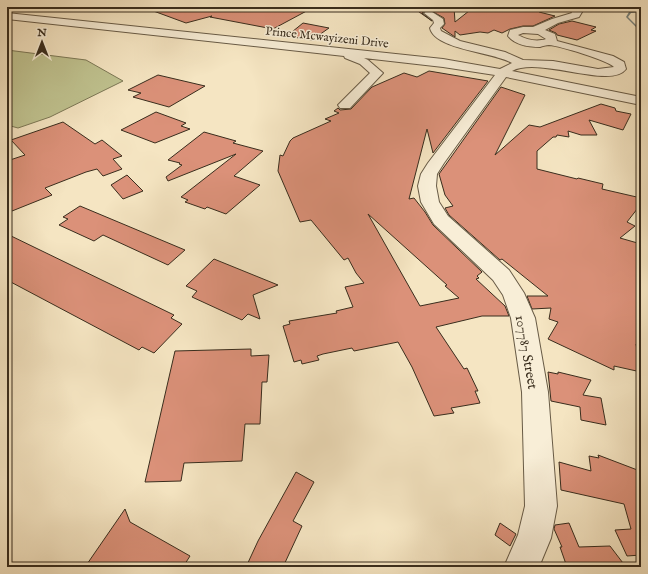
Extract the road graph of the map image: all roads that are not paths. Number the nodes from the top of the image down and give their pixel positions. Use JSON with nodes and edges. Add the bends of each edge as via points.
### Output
{"nodes":[{"id":1,"x":21,"y":7,"type":"edge"},
{"id":2,"x":574,"y":7,"type":"edge"},
{"id":3,"x":429,"y":13,"type":"dead end"},
{"id":4,"x":7,"y":16,"type":"edge"},
{"id":5,"x":27,"y":18,"type":"junction"},
{"id":6,"x":536,"y":30,"type":"junction"},
{"id":7,"x":549,"y":42,"type":"junction"},
{"id":8,"x":332,"y":50,"type":"junction"},
{"id":9,"x":512,"y":68,"type":"junction"},
{"id":10,"x":641,"y":101,"type":"edge"},
{"id":11,"x":345,"y":105,"type":"dead end"},
{"id":12,"x":521,"y":567,"type":"edge"}],
"edges":[{"from":1,"to":5,"type":"street","via":[[18,11]]},
{"from":2,"to":6,"type":"street","via":[[576,15]]},
{"from":3,"to":9,"type":"street","via":[[438,19],[439,24],[435,30],[440,35],[464,45],[512,58]]},
{"from":4,"to":5,"type":"street","name":"Prince Mcwayizeni Drive"},
{"from":5,"to":8,"type":"street","name":"Prince Mcwayizeni Drive"},
{"from":6,"to":7,"type":"street","via":[[551,36],[553,38]]},
{"from":6,"to":7,"type":"street","via":[[523,30],[512,34],[526,42]]},
{"from":7,"to":9,"type":"street","via":[[609,58],[620,65],[620,69],[601,73],[548,64]]},
{"from":8,"to":9,"type":"street","name":"Prince Mcwayizeni Drive"},
{"from":8,"to":11,"type":"street","via":[[364,62],[376,71]]},
{"from":9,"to":10,"type":"street","name":"Prince Mcwayizeni Drive"},
{"from":9,"to":12,"type":"street","name":"107787 Street","via":[[490,91],[452,140],[429,174],[427,186],[430,202],[441,220],[501,275],[513,293],[523,318],[534,392],[541,506],[534,538]]}]}
